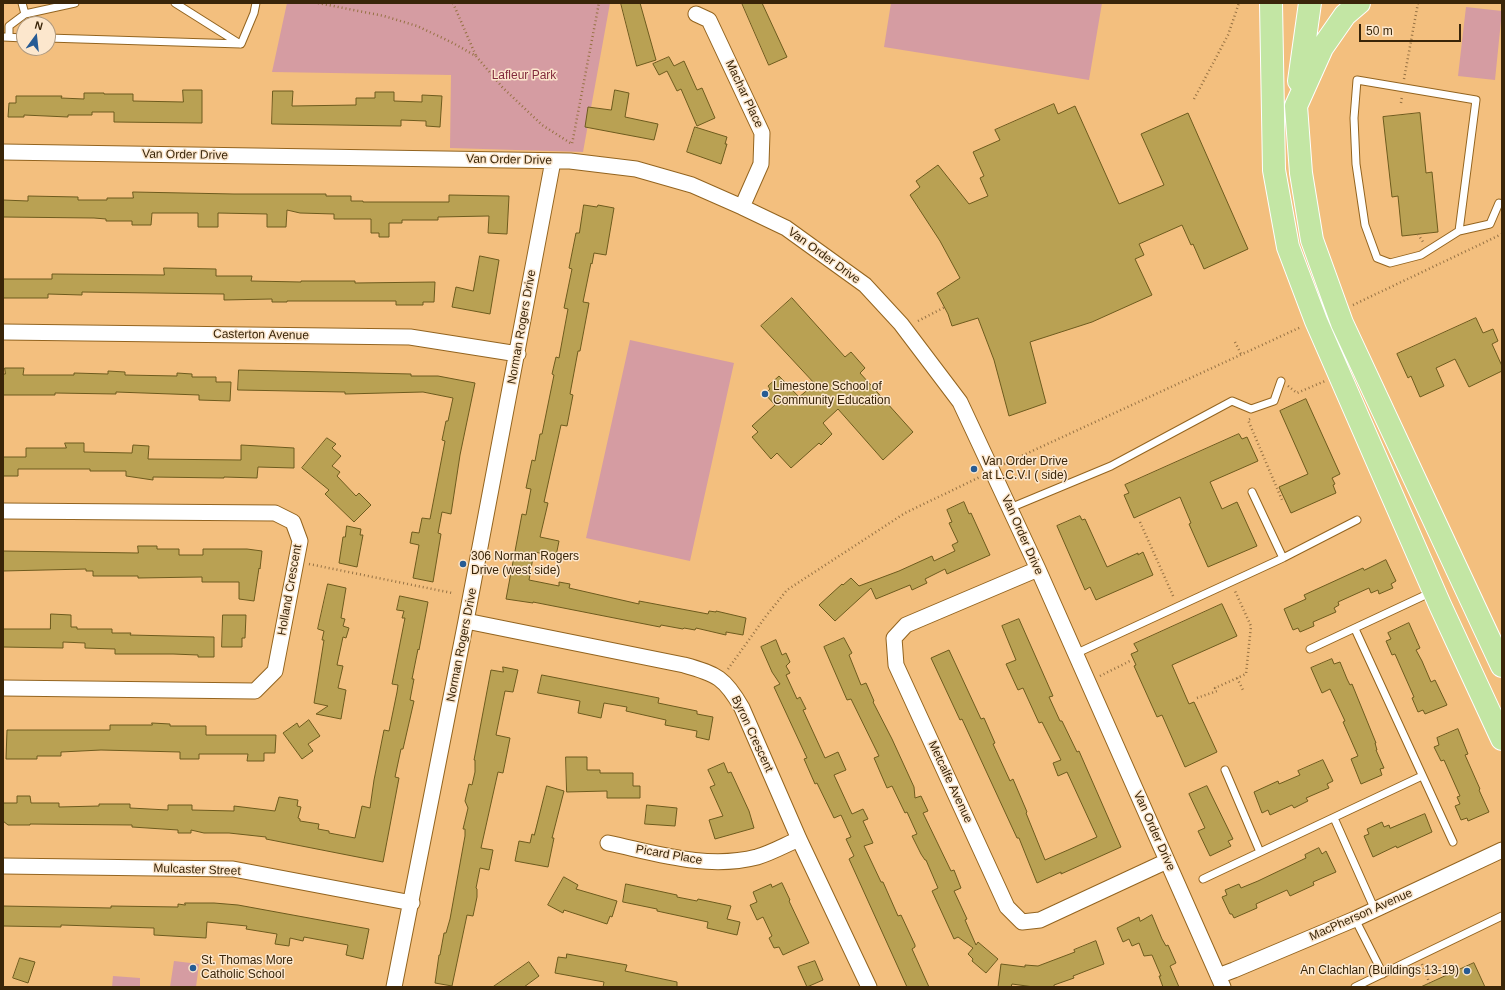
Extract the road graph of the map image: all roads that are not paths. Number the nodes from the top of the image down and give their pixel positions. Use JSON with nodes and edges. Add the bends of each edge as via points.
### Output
{"nodes":[{"id":1,"x":22,"y":3,"type":"edge"},
{"id":2,"x":75,"y":3,"type":"edge"},
{"id":3,"x":175,"y":3,"type":"edge"},
{"id":4,"x":256,"y":3,"type":"edge"},
{"id":5,"x":1271,"y":3,"type":"edge"},
{"id":6,"x":1285,"y":3,"type":"edge"},
{"id":7,"x":1310,"y":3,"type":"edge"},
{"id":8,"x":1359,"y":3,"type":"edge"},
{"id":9,"x":25,"y":14,"type":"junction"},
{"id":10,"x":696,"y":14,"type":"dead end"},
{"id":11,"x":6,"y":37,"type":"edge"},
{"id":12,"x":16,"y":38,"type":"edge"},
{"id":13,"x":56,"y":38,"type":"edge"},
{"id":14,"x":240,"y":44,"type":"junction"},
{"id":15,"x":1272,"y":90,"type":"junction"},
{"id":16,"x":1296,"y":106,"type":"junction"},
{"id":17,"x":3,"y":152,"type":"edge"},
{"id":18,"x":553,"y":161,"type":"junction"},
{"id":19,"x":1502,"y":204,"type":"edge"},
{"id":20,"x":742,"y":207,"type":"junction"},
{"id":21,"x":1459,"y":231,"type":"junction"},
{"id":22,"x":3,"y":332,"type":"edge"},
{"id":23,"x":518,"y":354,"type":"junction"},
{"id":24,"x":1281,"y":381,"type":"road end"},
{"id":25,"x":1252,"y":492,"type":"dead end"},
{"id":26,"x":1010,"y":508,"type":"junction"},
{"id":27,"x":3,"y":511,"type":"edge"},
{"id":28,"x":1357,"y":520,"type":"dead end"},
{"id":29,"x":1283,"y":558,"type":"junction"},
{"id":30,"x":1038,"y":569,"type":"junction"},
{"id":31,"x":1434,"y":591,"type":"junction"},
{"id":32,"x":466,"y":621,"type":"junction"},
{"id":33,"x":1355,"y":629,"type":"junction"},
{"id":34,"x":1310,"y":649,"type":"dead end"},
{"id":35,"x":1075,"y":654,"type":"junction"},
{"id":36,"x":1502,"y":666,"type":"edge"},
{"id":37,"x":3,"y":688,"type":"edge"},
{"id":38,"x":1502,"y":739,"type":"edge"},
{"id":39,"x":1225,"y":770,"type":"dead end"},
{"id":40,"x":1422,"y":776,"type":"junction"},
{"id":41,"x":1334,"y":818,"type":"junction"},
{"id":42,"x":799,"y":839,"type":"junction"},
{"id":43,"x":1452,"y":842,"type":"dead end"},
{"id":44,"x":608,"y":843,"type":"dead end"},
{"id":45,"x":1502,"y":850,"type":"edge"},
{"id":46,"x":1260,"y":852,"type":"junction"},
{"id":47,"x":1167,"y":861,"type":"junction"},
{"id":48,"x":3,"y":866,"type":"edge"},
{"id":49,"x":1203,"y":879,"type":"dead end"},
{"id":50,"x":412,"y":903,"type":"junction"},
{"id":51,"x":1375,"y":910,"type":"junction"},
{"id":52,"x":1502,"y":916,"type":"edge"},
{"id":53,"x":1355,"y":919,"type":"junction"},
{"id":54,"x":1383,"y":974,"type":"junction"},
{"id":55,"x":1221,"y":981,"type":"edge"},
{"id":56,"x":394,"y":987,"type":"edge"},
{"id":57,"x":869,"y":987,"type":"edge"},
{"id":58,"x":1355,"y":987,"type":"edge"}],
"edges":[{"from":1,"to":9,"type":"lane"},
{"from":2,"to":9,"type":"lane"},
{"from":3,"to":14,"type":"lane"},
{"from":4,"to":14,"type":"lane"},
{"from":5,"to":15,"type":"main road"},
{"from":6,"to":15,"type":"main road"},
{"from":7,"to":16,"type":"main road"},
{"from":8,"to":16,"type":"main road","via":[[1345,15],[1322,48]]},
{"from":9,"to":11,"type":"lane","via":[[9,26]]},
{"from":10,"to":20,"type":"street","name":"Machar Place","via":[[709,20],[762,133],[761,164]]},
{"from":11,"to":12,"type":"lane"},
{"from":13,"to":14,"type":"lane"},
{"from":15,"to":31,"type":"main road","via":[[1274,170],[1288,247],[1316,320]]},
{"from":16,"to":36,"type":"main road","via":[[1301,173],[1312,240],[1340,317]]},
{"from":17,"to":18,"type":"street","name":"Van Order Drive"},
{"from":18,"to":20,"type":"street","name":"Van Order Drive","via":[[636,169],[692,186]]},
{"from":18,"to":23,"type":"street","name":"Norman Rogers Drive"},
{"from":19,"to":21,"type":"lane","via":[[1499,203],[1490,224]]},
{"from":20,"to":26,"type":"street","name":"Van Order Drive","via":[[786,228],[865,285],[901,324],[960,402]]},
{"from":21,"to":21,"type":"lane","via":[[1476,100],[1357,80],[1354,118],[1356,164],[1365,225],[1377,258],[1390,263],[1421,255]]},
{"from":22,"to":23,"type":"street","name":"Casterton Avenue","via":[[410,337]]},
{"from":23,"to":32,"type":"street","name":"Norman Rogers Drive"},
{"from":24,"to":26,"type":"lane","via":[[1274,401],[1251,408],[1232,402],[1110,466]]},
{"from":25,"to":29,"type":"lane"},
{"from":26,"to":30,"type":"street","name":"Van Order Drive"},
{"from":27,"to":37,"type":"street","name":"Holland Crescent","via":[[275,513],[293,522],[300,541],[275,672],[255,691]]},
{"from":28,"to":29,"type":"lane"},
{"from":29,"to":35,"type":"lane"},
{"from":30,"to":35,"type":"street","name":"Van Order Drive"},
{"from":30,"to":47,"type":"street","name":"Metcalfe Avenue","via":[[906,625],[894,638],[896,665],[1007,907],[1022,922],[1040,920]]},
{"from":31,"to":33,"type":"lane"},
{"from":31,"to":38,"type":"main road"},
{"from":32,"to":42,"type":"street","name":"Byron Crescent","via":[[684,665],[707,671],[721,679],[732,690],[742,708]]},
{"from":32,"to":50,"type":"street","name":"Norman Rogers Drive"},
{"from":33,"to":34,"type":"lane"},
{"from":33,"to":40,"type":"lane"},
{"from":35,"to":47,"type":"street","name":"Van Order Drive"},
{"from":39,"to":46,"type":"lane"},
{"from":40,"to":41,"type":"lane"},
{"from":40,"to":43,"type":"lane"},
{"from":41,"to":46,"type":"lane"},
{"from":41,"to":51,"type":"lane"},
{"from":42,"to":44,"type":"street","name":"Picard Place","via":[[757,857],[729,862],[696,862]]},
{"from":42,"to":57,"type":"street","name":"Byron Crescent"},
{"from":45,"to":51,"type":"street","name":"MacPherson Avenue"},
{"from":46,"to":49,"type":"lane"},
{"from":47,"to":55,"type":"street","name":"Van Order Drive"},
{"from":48,"to":50,"type":"street","name":"Mulcaster Street","via":[[233,869]]},
{"from":50,"to":56,"type":"street","name":"Norman Rogers Drive"},
{"from":51,"to":53,"type":"street","name":"MacPherson Avenue"},
{"from":52,"to":54,"type":"lane"},
{"from":53,"to":54,"type":"lane"},
{"from":53,"to":55,"type":"street","name":"MacPherson Avenue","via":[[1234,970]]},
{"from":54,"to":58,"type":"lane"}]}
